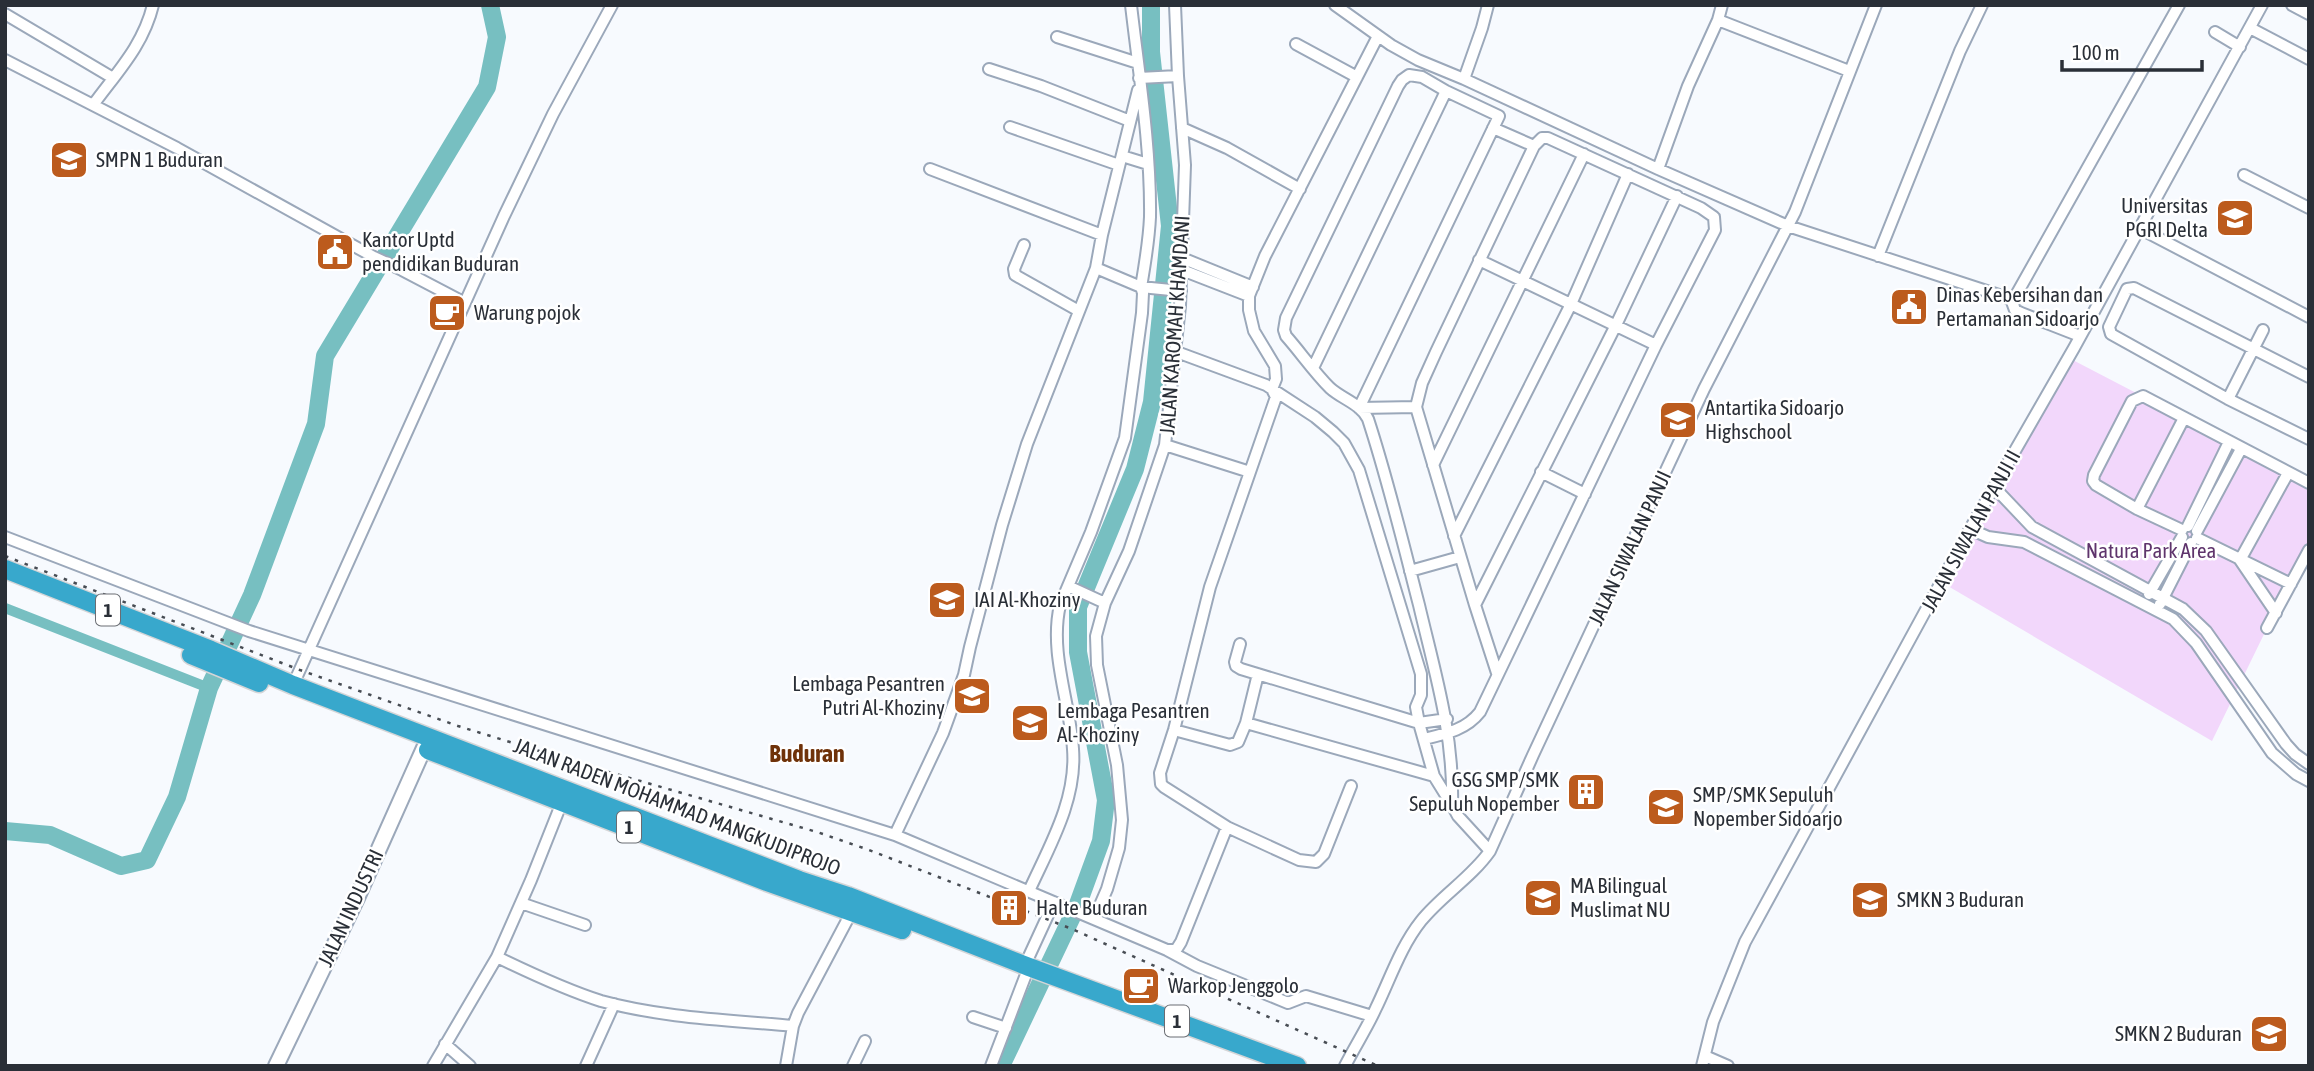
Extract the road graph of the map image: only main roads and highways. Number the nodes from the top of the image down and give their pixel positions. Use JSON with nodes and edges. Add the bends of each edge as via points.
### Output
{"nodes":[{"id":1,"x":5,"y":569,"type":"edge"},
{"id":2,"x":5,"y":582,"type":"edge"},
{"id":3,"x":210,"y":656,"type":"junction"},
{"id":4,"x":236,"y":667,"type":"junction"},
{"id":5,"x":771,"y":876,"type":"junction"},
{"id":6,"x":798,"y":886,"type":"junction"},
{"id":7,"x":1026,"y":972,"type":"junction"},
{"id":8,"x":1055,"y":982,"type":"junction"},
{"id":9,"x":1266,"y":1066,"type":"edge"},
{"id":10,"x":1297,"y":1066,"type":"edge"}],
"edges":[{"from":1,"to":3,"type":"highway","name":"JALAN RADEN MOHAMMAD MANGKUDIPROJO","number":"1"},
{"from":2,"to":3,"type":"highway","name":"JALAN RADEN MOHAMMAD MANGKUDIPROJO","number":"1"},
{"from":3,"to":4,"type":"highway","name":"JALAN RADEN MOHAMMAD MANGKUDIPROJO","number":"1"},
{"from":4,"to":5,"type":"highway","name":"JALAN RADEN MOHAMMAD MANGKUDIPROJO","number":"1","via":[[293,685]]},
{"from":4,"to":5,"type":"highway","name":"JALAN RADEN MOHAMMAD MANGKUDIPROJO","number":"1","via":[[562,802]]},
{"from":5,"to":6,"type":"highway","name":"JALAN RADEN MOHAMMAD MANGKUDIPROJO","number":"1"},
{"from":6,"to":7,"type":"highway","name":"JALAN RADEN MOHAMMAD MANGKUDIPROJO","number":"1","via":[[852,911]]},
{"from":6,"to":7,"type":"highway","name":"JALAN RADEN MOHAMMAD MANGKUDIPROJO","number":"1","via":[[848,896]]},
{"from":7,"to":8,"type":"highway","name":"JALAN RADEN MOHAMMAD MANGKUDIPROJO","number":"1"},
{"from":8,"to":9,"type":"highway","name":"JALAN RADEN MOHAMMAD MANGKUDIPROJO","number":"1"},
{"from":8,"to":10,"type":"highway","name":"JALAN RADEN MOHAMMAD MANGKUDIPROJO","number":"1"}]}
